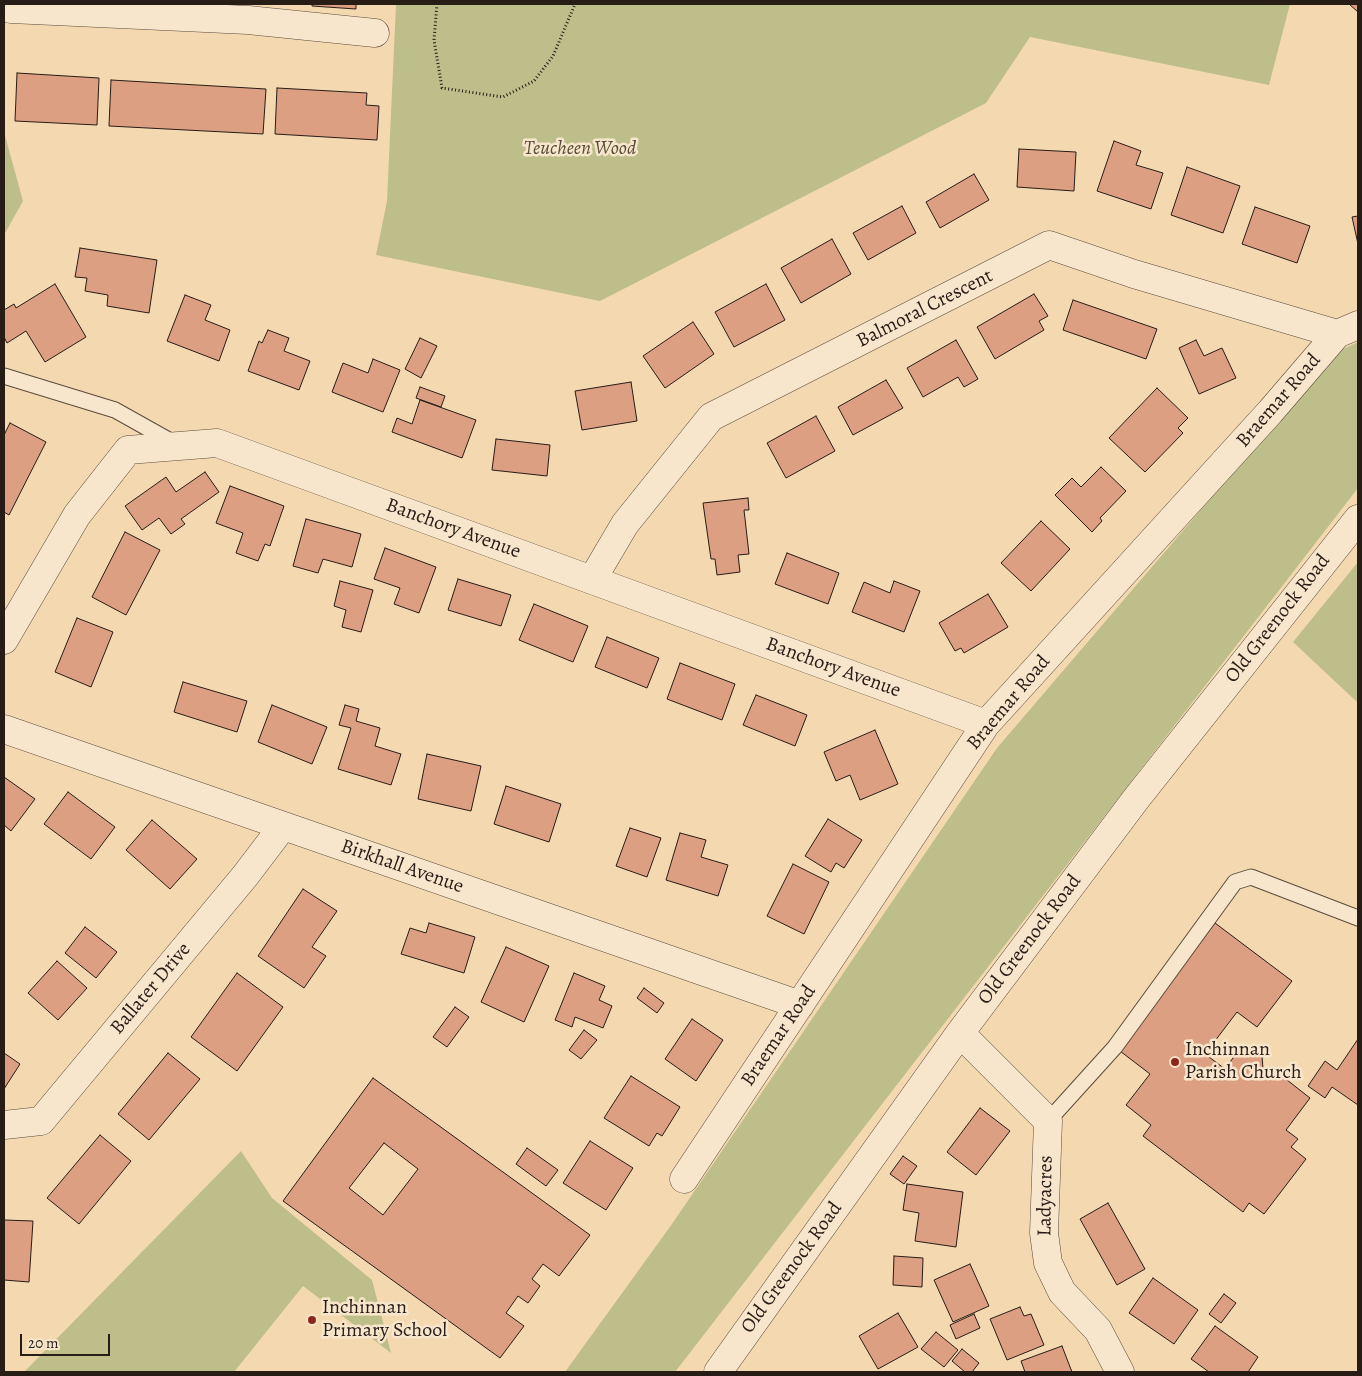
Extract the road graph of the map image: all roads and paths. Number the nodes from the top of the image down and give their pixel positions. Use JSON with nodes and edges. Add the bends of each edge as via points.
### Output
{"nodes":[{"id":1,"x":437,"y":4,"type":"edge"},
{"id":2,"x":575,"y":4,"type":"edge"},
{"id":3,"x":11,"y":9,"type":"dead end"},
{"id":4,"x":127,"y":9,"type":"edge"},
{"id":5,"x":249,"y":12,"type":"edge"},
{"id":6,"x":375,"y":33,"type":"dead end"},
{"id":7,"x":1348,"y":329,"type":"edge"},
{"id":8,"x":4,"y":376,"type":"edge"},
{"id":9,"x":178,"y":446,"type":"junction"},
{"id":10,"x":1358,"y":519,"type":"edge"},
{"id":11,"x":592,"y":580,"type":"junction"},
{"id":12,"x":4,"y":640,"type":"edge"},
{"id":13,"x":986,"y":724,"type":"junction"},
{"id":14,"x":4,"y":728,"type":"edge"},
{"id":15,"x":283,"y":826,"type":"junction"},
{"id":16,"x":1358,"y":918,"type":"edge"},
{"id":17,"x":800,"y":1004,"type":"junction"},
{"id":18,"x":960,"y":1033,"type":"junction"},
{"id":19,"x":1048,"y":1121,"type":"junction"},
{"id":20,"x":4,"y":1125,"type":"edge"},
{"id":21,"x":684,"y":1179,"type":"dead end"},
{"id":22,"x":718,"y":1372,"type":"edge"},
{"id":23,"x":1120,"y":1372,"type":"edge"}],
"edges":[{"from":1,"to":2,"type":"path","via":[[434,40],[442,88],[503,97],[534,81],[548,62]]},
{"from":3,"to":4,"type":"street"},
{"from":4,"to":5,"type":"street"},
{"from":5,"to":6,"type":"street"},
{"from":7,"to":11,"type":"street","name":"Balmoral Crescent","via":[[1134,274],[1049,245],[712,417],[625,524]]},
{"from":7,"to":13,"type":"street","name":"Braemar Road"},
{"from":8,"to":9,"type":"lane","via":[[115,410]]},
{"from":9,"to":11,"type":"street","name":"Banchory Avenue","via":[[217,443]]},
{"from":9,"to":12,"type":"street","name":"Banchory Avenue","via":[[128,450],[77,515]]},
{"from":10,"to":18,"type":"street","name":"Old Greenock Road","via":[[1136,799]]},
{"from":11,"to":13,"type":"street","name":"Banchory Avenue"},
{"from":13,"to":17,"type":"street","name":"Braemar Road"},
{"from":14,"to":15,"type":"street","name":"Birkhall Avenue"},
{"from":15,"to":17,"type":"street","name":"Birkhall Avenue"},
{"from":15,"to":20,"type":"street","name":"Ballater Drive","via":[[246,876],[41,1121]]},
{"from":16,"to":19,"type":"lane","via":[[1251,877],[1235,882],[1115,1047]]},
{"from":17,"to":21,"type":"street","name":"Braemar Road"},
{"from":18,"to":19,"type":"street"},
{"from":18,"to":22,"type":"street","name":"Old Greenock Road"},
{"from":19,"to":23,"type":"street","name":"Ladyacres","via":[[1044,1233],[1048,1263],[1062,1292],[1098,1330]]}]}
